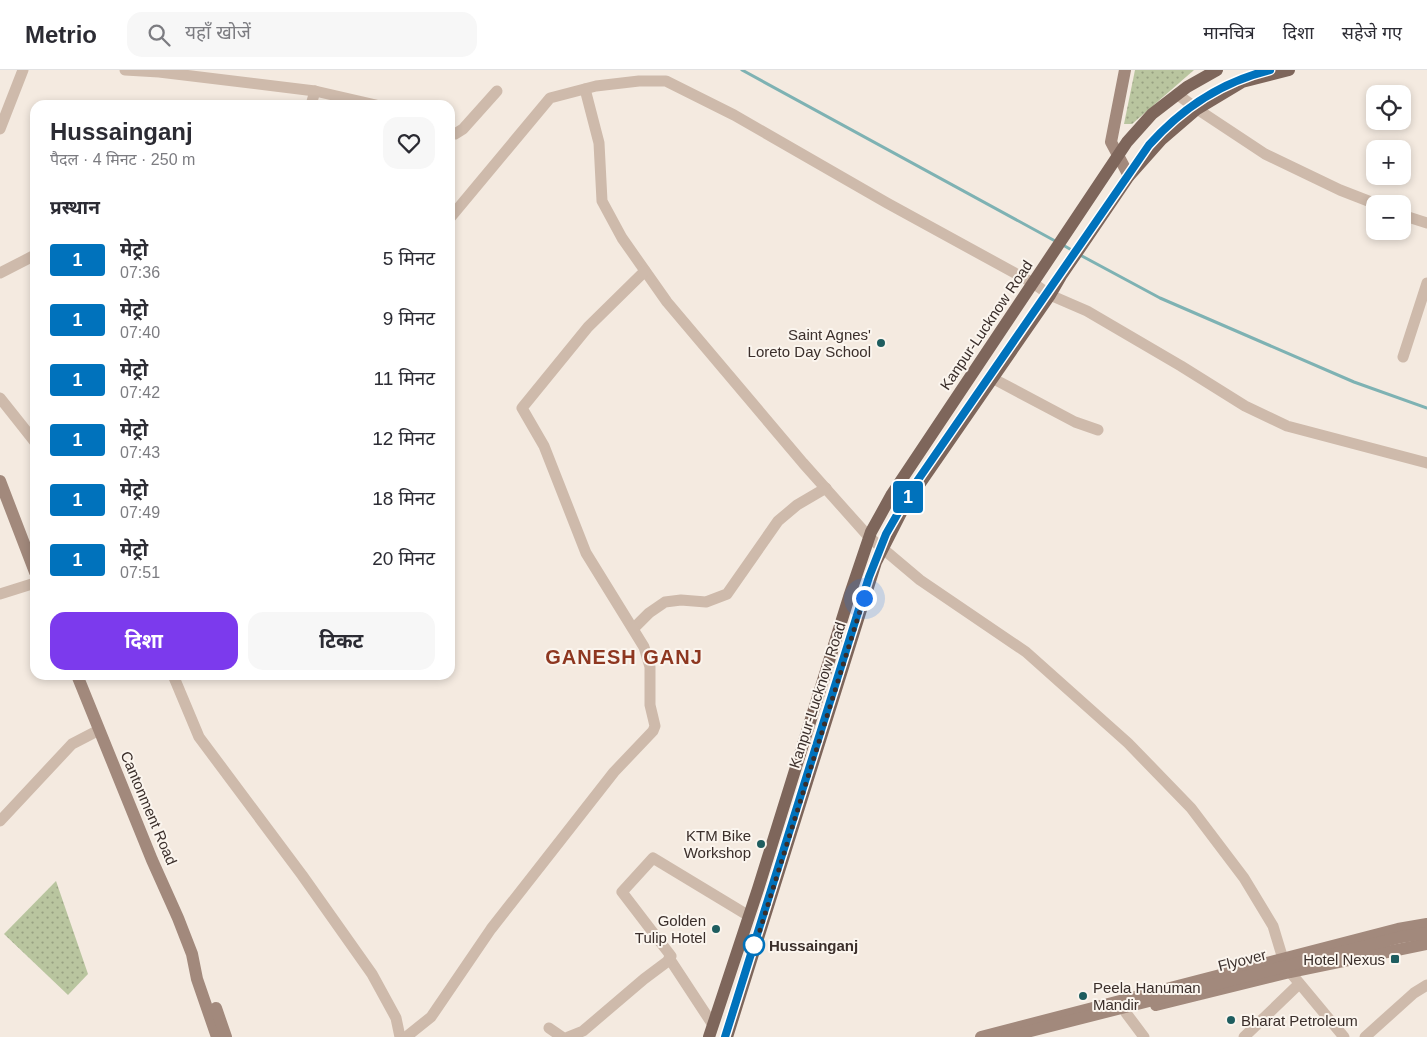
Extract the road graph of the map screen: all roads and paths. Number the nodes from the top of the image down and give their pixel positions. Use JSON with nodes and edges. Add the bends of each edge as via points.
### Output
{"nodes":[{"id":1,"x":23,"y":70,"type":"edge"},
{"id":2,"x":125,"y":70,"type":"edge"},
{"id":3,"x":1125,"y":70,"type":"edge"},
{"id":4,"x":1217,"y":70,"type":"edge"},
{"id":5,"x":1289,"y":70,"type":"edge"},
{"id":6,"x":585,"y":89,"type":"junction"},
{"id":7,"x":315,"y":91,"type":"junction"},
{"id":8,"x":497,"y":92,"type":"dead end"},
{"id":9,"x":1177,"y":94,"type":"junction"},
{"id":10,"x":312,"y":100,"type":"edge"},
{"id":11,"x":354,"y":100,"type":"edge"},
{"id":12,"x":1197,"y":109,"type":"junction"},
{"id":13,"x":0,"y":129,"type":"edge"},
{"id":14,"x":455,"y":134,"type":"edge"},
{"id":15,"x":1117,"y":157,"type":"junction"},
{"id":16,"x":1129,"y":176,"type":"junction"},
{"id":17,"x":1366,"y":200,"type":"edge"},
{"id":18,"x":455,"y":212,"type":"edge"},
{"id":19,"x":1411,"y":217,"type":"edge"},
{"id":20,"x":1427,"y":223,"type":"edge"},
{"id":21,"x":30,"y":258,"type":"edge"},
{"id":22,"x":645,"y":271,"type":"junction"},
{"id":23,"x":0,"y":273,"type":"edge"},
{"id":24,"x":1033,"y":283,"type":"junction"},
{"id":25,"x":1427,"y":283,"type":"edge"},
{"id":26,"x":1050,"y":295,"type":"junction"},
{"id":27,"x":1403,"y":357,"type":"dead end"},
{"id":28,"x":992,"y":378,"type":"junction"},
{"id":29,"x":0,"y":398,"type":"edge"},
{"id":30,"x":1098,"y":430,"type":"dead end"},
{"id":31,"x":30,"y":436,"type":"edge"},
{"id":32,"x":1427,"y":463,"type":"edge"},
{"id":33,"x":0,"y":480,"type":"edge"},
{"id":34,"x":826,"y":488,"type":"junction"},
{"id":35,"x":869,"y":537,"type":"junction"},
{"id":36,"x":882,"y":548,"type":"junction"},
{"id":37,"x":30,"y":559,"type":"edge"},
{"id":38,"x":30,"y":585,"type":"edge"},
{"id":39,"x":0,"y":594,"type":"edge"},
{"id":40,"x":634,"y":628,"type":"junction"},
{"id":41,"x":79,"y":680,"type":"edge"},
{"id":42,"x":176,"y":680,"type":"edge"},
{"id":43,"x":822,"y":683,"type":"junction"},
{"id":44,"x":836,"y":687,"type":"junction"},
{"id":45,"x":99,"y":730,"type":"junction"},
{"id":46,"x":0,"y":821,"type":"edge"},
{"id":47,"x":749,"y":916,"type":"junction"},
{"id":48,"x":1427,"y":924,"type":"edge"},
{"id":49,"x":1427,"y":933,"type":"edge"},
{"id":50,"x":1427,"y":944,"type":"edge"},
{"id":51,"x":192,"y":954,"type":"junction"},
{"id":52,"x":669,"y":958,"type":"junction"},
{"id":53,"x":1283,"y":959,"type":"junction"},
{"id":54,"x":1290,"y":972,"type":"junction"},
{"id":55,"x":1299,"y":984,"type":"junction"},
{"id":56,"x":1427,"y":985,"type":"edge"},
{"id":57,"x":1121,"y":1001,"type":"junction"},
{"id":58,"x":1126,"y":1013,"type":"junction"},
{"id":59,"x":549,"y":1028,"type":"dead end"},
{"id":60,"x":711,"y":1031,"type":"edge"},
{"id":61,"x":217,"y":1037,"type":"edge"},
{"id":62,"x":226,"y":1037,"type":"edge"},
{"id":63,"x":400,"y":1037,"type":"edge"},
{"id":64,"x":406,"y":1037,"type":"edge"},
{"id":65,"x":562,"y":1037,"type":"edge"},
{"id":66,"x":568,"y":1037,"type":"edge"},
{"id":67,"x":727,"y":1037,"type":"edge"},
{"id":68,"x":982,"y":1037,"type":"edge"},
{"id":69,"x":1007,"y":1037,"type":"edge"},
{"id":70,"x":1031,"y":1037,"type":"edge"},
{"id":71,"x":1144,"y":1037,"type":"edge"},
{"id":72,"x":1244,"y":1037,"type":"edge"},
{"id":73,"x":1344,"y":1037,"type":"edge"},
{"id":74,"x":1365,"y":1037,"type":"edge"}],
"edges":[{"from":1,"to":13,"type":"street"},
{"from":2,"to":7,"type":"street"},
{"from":3,"to":15,"type":"main road","via":[[1111,142]]},
{"from":4,"to":9,"type":"main road","name":"Kanpur-Lucknow Road"},
{"from":5,"to":12,"type":"main road","name":"Kanpur-Lucknow Road","via":[[1242,82]]},
{"from":6,"to":18,"type":"street","via":[[550,98]]},
{"from":6,"to":22,"type":"street","via":[[599,143],[602,200],[622,238]]},
{"from":6,"to":24,"type":"street","via":[[639,81],[666,82],[734,115]]},
{"from":7,"to":10,"type":"street"},
{"from":7,"to":11,"type":"street"},
{"from":8,"to":14,"type":"street"},
{"from":9,"to":12,"type":"street"},
{"from":9,"to":15,"type":"main road","name":"Kanpur-Lucknow Road","via":[[1152,114]]},
{"from":12,"to":16,"type":"main road","name":"Kanpur-Lucknow Road","via":[[1161,140]]},
{"from":12,"to":17,"type":"street","via":[[1265,154]]},
{"from":15,"to":16,"type":"main road"},
{"from":15,"to":24,"type":"main road","name":"Kanpur-Lucknow Road"},
{"from":16,"to":26,"type":"main road","name":"Kanpur-Lucknow Road"},
{"from":19,"to":20,"type":"street"},
{"from":21,"to":23,"type":"street"},
{"from":22,"to":34,"type":"street","via":[[667,302]]},
{"from":22,"to":40,"type":"street","via":[[588,328],[522,408],[544,446],[586,553]]},
{"from":24,"to":26,"type":"street"},
{"from":24,"to":35,"type":"main road","name":"Kanpur-Lucknow Road","via":[[892,494]]},
{"from":25,"to":27,"type":"street"},
{"from":26,"to":28,"type":"main road","name":"Kanpur-Lucknow Road"},
{"from":26,"to":32,"type":"street","via":[[1087,311],[1245,406],[1286,426]]},
{"from":28,"to":30,"type":"street","via":[[1075,422]]},
{"from":28,"to":36,"type":"main road","name":"Kanpur-Lucknow Road","via":[[904,505]]},
{"from":29,"to":31,"type":"street"},
{"from":33,"to":37,"type":"main road"},
{"from":34,"to":35,"type":"street"},
{"from":34,"to":40,"type":"street","via":[[778,521],[727,594],[706,602],[665,602]]},
{"from":35,"to":36,"type":"street"},
{"from":35,"to":43,"type":"main road","name":"Kanpur-Lucknow Road"},
{"from":36,"to":44,"type":"main road","name":"Kanpur-Lucknow Road"},
{"from":36,"to":53,"type":"street","via":[[920,580],[1026,652],[1128,743],[1191,808],[1244,878],[1273,926]]},
{"from":38,"to":39,"type":"street"},
{"from":40,"to":64,"type":"street","via":[[650,667],[653,732],[614,772],[491,929],[431,1017]]},
{"from":41,"to":45,"type":"main road","name":"Cantonment Road"},
{"from":42,"to":63,"type":"street","via":[[199,737],[372,974],[396,1018]]},
{"from":43,"to":44,"type":"main road"},
{"from":43,"to":47,"type":"main road","name":"Kanpur-Lucknow Road"},
{"from":44,"to":67,"type":"main road","name":"Kanpur-Lucknow Road"},
{"from":45,"to":46,"type":"street","via":[[72,744]]},
{"from":45,"to":51,"type":"main road","name":"Cantonment Road"},
{"from":47,"to":52,"type":"street","via":[[654,858],[622,892],[671,956]]},
{"from":47,"to":60,"type":"main road","name":"Kanpur-Lucknow Road"},
{"from":48,"to":53,"type":"main road"},
{"from":49,"to":69,"type":"main road","name":"Flyover","bridge":true},
{"from":50,"to":54,"type":"main road"},
{"from":51,"to":61,"type":"main road","name":"Cantonment Road"},
{"from":51,"to":62,"type":"main road","name":"Cantonment Road","via":[[202,969]]},
{"from":52,"to":60,"type":"street"},
{"from":52,"to":66,"type":"street","via":[[583,1031]]},
{"from":53,"to":54,"type":"street"},
{"from":53,"to":57,"type":"main road"},
{"from":54,"to":55,"type":"street"},
{"from":54,"to":58,"type":"main road"},
{"from":55,"to":72,"type":"street"},
{"from":55,"to":73,"type":"street"},
{"from":56,"to":74,"type":"street"},
{"from":57,"to":58,"type":"street"},
{"from":57,"to":68,"type":"main road"},
{"from":58,"to":70,"type":"main road"},
{"from":58,"to":71,"type":"street"},
{"from":59,"to":65,"type":"street"}]}
